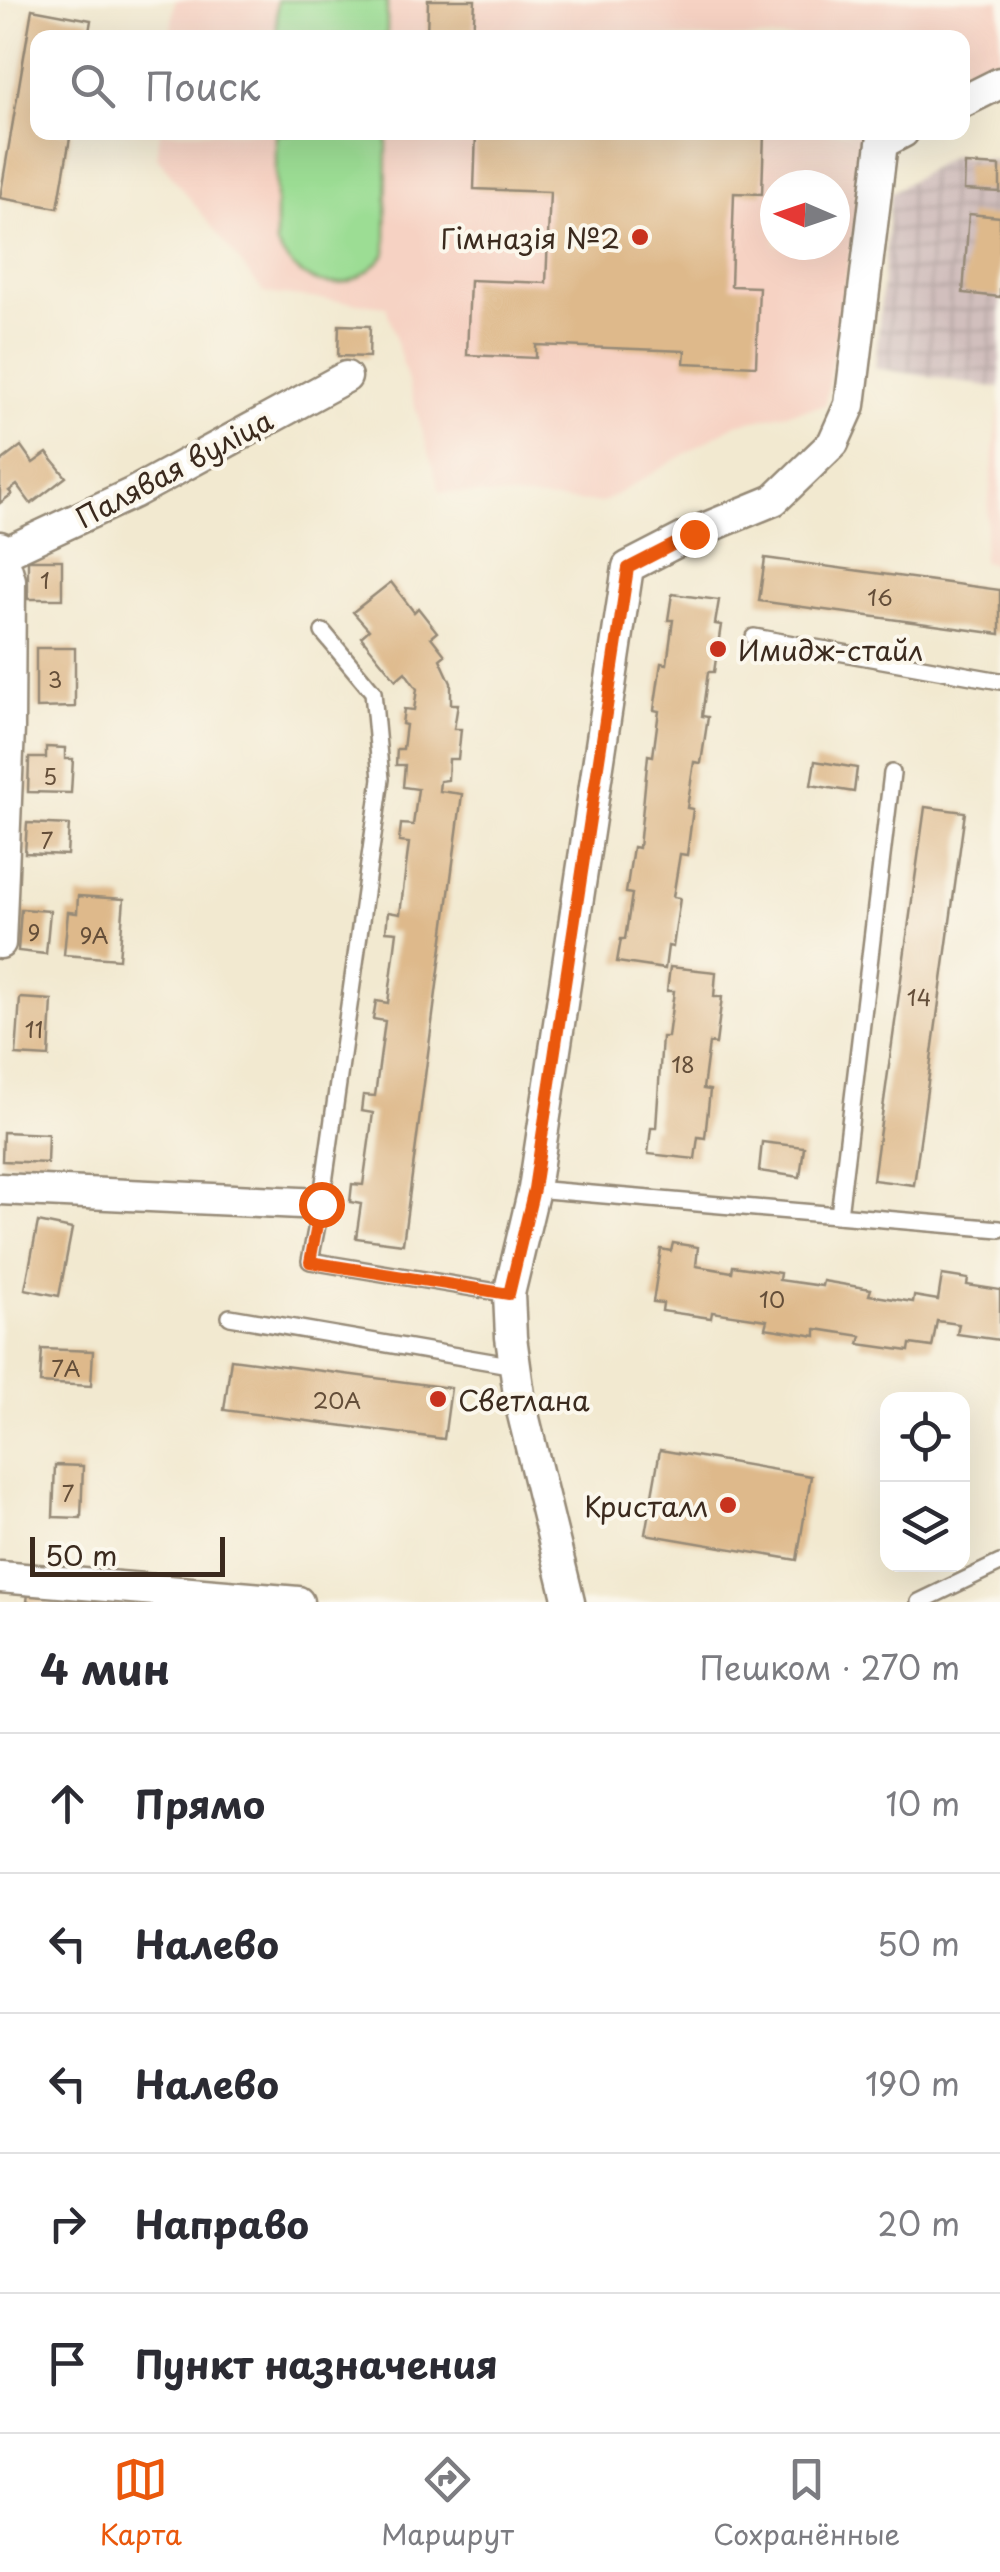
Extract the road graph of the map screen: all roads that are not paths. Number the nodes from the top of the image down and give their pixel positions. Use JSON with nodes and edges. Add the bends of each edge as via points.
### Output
{"nodes":[{"id":1,"x":1000,"y":83,"type":"edge"},
{"id":2,"x":970,"y":98,"type":"edge"},
{"id":3,"x":887,"y":140,"type":"edge"},
{"id":4,"x":346,"y":377,"type":"dead end"},
{"id":5,"x":1,"y":552,"type":"edge"},
{"id":6,"x":323,"y":632,"type":"dead end"},
{"id":7,"x":754,"y":637,"type":"dead end"},
{"id":8,"x":1000,"y":681,"type":"edge"},
{"id":9,"x":892,"y":773,"type":"dead end"},
{"id":10,"x":0,"y":943,"type":"edge"},
{"id":11,"x":0,"y":1189,"type":"edge"},
{"id":12,"x":534,"y":1189,"type":"junction"},
{"id":13,"x":321,"y":1204,"type":"junction"},
{"id":14,"x":839,"y":1215,"type":"junction"},
{"id":15,"x":1000,"y":1229,"type":"edge"},
{"id":16,"x":509,"y":1294,"type":"junction"},
{"id":17,"x":230,"y":1317,"type":"dead end"},
{"id":18,"x":515,"y":1366,"type":"junction"},
{"id":19,"x":1000,"y":1564,"type":"edge"},
{"id":20,"x":0,"y":1577,"type":"edge"},
{"id":21,"x":298,"y":1602,"type":"edge"},
{"id":22,"x":569,"y":1602,"type":"edge"},
{"id":23,"x":919,"y":1602,"type":"edge"}],
"edges":[{"from":1,"to":2,"type":"street"},
{"from":3,"to":12,"type":"street","via":[[850,405],[833,443],[774,500],[628,568]]},
{"from":4,"to":5,"type":"street","name":"Палявая вуліца","via":[[133,493]]},
{"from":5,"to":10,"type":"street","via":[[10,580]]},
{"from":6,"to":13,"type":"lane","via":[[374,692],[381,779]]},
{"from":7,"to":8,"type":"lane"},
{"from":9,"to":14,"type":"lane"},
{"from":11,"to":13,"type":"street"},
{"from":12,"to":14,"type":"lane"},
{"from":12,"to":16,"type":"street"},
{"from":13,"to":16,"type":"lane","via":[[310,1262]]},
{"from":14,"to":15,"type":"lane"},
{"from":16,"to":18,"type":"street"},
{"from":17,"to":18,"type":"lane"},
{"from":18,"to":22,"type":"street"},
{"from":19,"to":23,"type":"lane"},
{"from":20,"to":21,"type":"street"}]}
